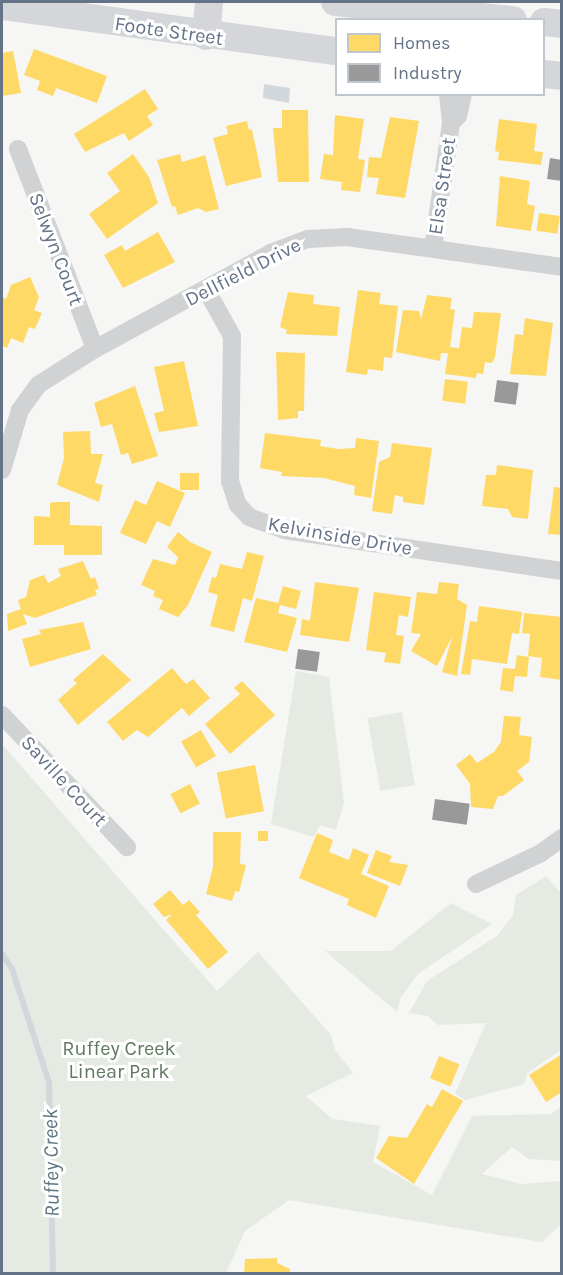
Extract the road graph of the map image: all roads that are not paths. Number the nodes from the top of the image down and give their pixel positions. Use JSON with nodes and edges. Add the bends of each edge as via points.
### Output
{"nodes":[{"id":1,"x":209,"y":2,"type":"edge"},
{"id":2,"x":335,"y":2,"type":"edge"},
{"id":3,"x":2,"y":6,"type":"edge"},
{"id":4,"x":471,"y":17,"type":"edge"},
{"id":5,"x":545,"y":22,"type":"edge"},
{"id":6,"x":561,"y":24,"type":"edge"},
{"id":7,"x":206,"y":36,"type":"junction"},
{"id":8,"x":335,"y":51,"type":"edge"},
{"id":9,"x":545,"y":74,"type":"edge"},
{"id":10,"x":561,"y":76,"type":"edge"},
{"id":11,"x":448,"y":96,"type":"edge"},
{"id":12,"x":463,"y":96,"type":"edge"},
{"id":13,"x":452,"y":123,"type":"junction"},
{"id":14,"x":18,"y":149,"type":"dead end"},
{"id":15,"x":433,"y":248,"type":"junction"},
{"id":16,"x":561,"y":267,"type":"edge"},
{"id":17,"x":207,"y":291,"type":"junction"},
{"id":18,"x":95,"y":349,"type":"junction"},
{"id":19,"x":2,"y":471,"type":"edge"},
{"id":20,"x":561,"y":571,"type":"edge"},
{"id":21,"x":2,"y":715,"type":"edge"},
{"id":22,"x":561,"y":838,"type":"edge"},
{"id":23,"x":127,"y":847,"type":"dead end"},
{"id":24,"x":476,"y":884,"type":"dead end"}],
"edges":[{"from":1,"to":7,"type":"main road"},
{"from":2,"to":4,"type":"main road"},
{"from":3,"to":7,"type":"main road","name":"Foote Street"},
{"from":5,"to":6,"type":"main road"},
{"from":7,"to":8,"type":"main road","name":"Foote Street"},
{"from":9,"to":10,"type":"main road"},
{"from":11,"to":13,"type":"street","name":"Elsa Street"},
{"from":12,"to":13,"type":"street","name":"Elsa Street","via":[[458,116]]},
{"from":13,"to":15,"type":"street","name":"Elsa Street"},
{"from":14,"to":18,"type":"street","name":"Selwyn Court"},
{"from":15,"to":16,"type":"street","name":"Dellfield Drive"},
{"from":15,"to":17,"type":"street","name":"Dellfield Drive","via":[[347,237],[308,239],[271,253]]},
{"from":17,"to":18,"type":"street","name":"Dellfield Drive"},
{"from":17,"to":20,"type":"street","name":"Kelvinside Drive","via":[[232,336],[230,481],[238,505],[249,517],[284,530]]},
{"from":18,"to":19,"type":"street","name":"Dellfield Drive","via":[[38,385],[20,410]]},
{"from":21,"to":23,"type":"street","name":"Saville Court"},
{"from":22,"to":24,"type":"street","via":[[541,853]]}]}
